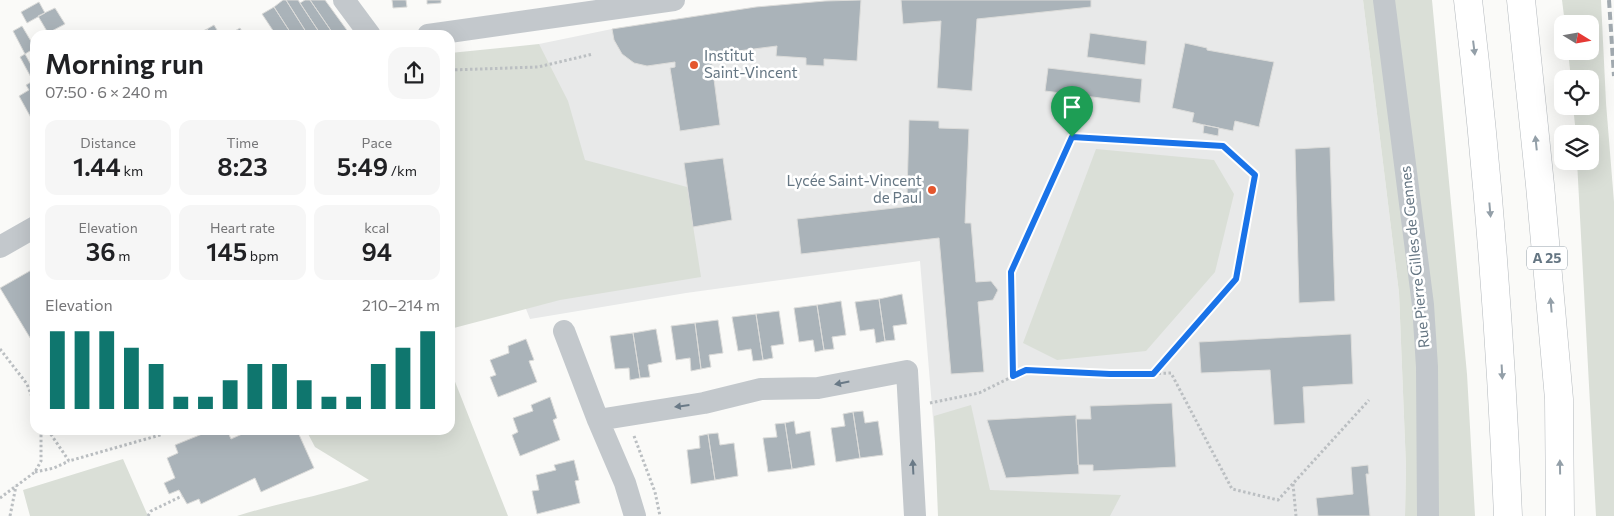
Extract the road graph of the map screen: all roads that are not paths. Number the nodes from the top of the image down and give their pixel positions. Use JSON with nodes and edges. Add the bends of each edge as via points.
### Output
{"nodes":[{"id":1,"x":344,"y":0,"type":"edge"},
{"id":2,"x":674,"y":0,"type":"edge"},
{"id":3,"x":1384,"y":0,"type":"edge"},
{"id":4,"x":1468,"y":0,"type":"edge"},
{"id":5,"x":1521,"y":0,"type":"edge"},
{"id":6,"x":560,"y":8,"type":"edge"},
{"id":7,"x":366,"y":30,"type":"edge"},
{"id":8,"x":452,"y":30,"type":"edge"},
{"id":9,"x":30,"y":230,"type":"edge"},
{"id":10,"x":0,"y":247,"type":"edge"},
{"id":11,"x":564,"y":331,"type":"dead end"},
{"id":12,"x":598,"y":420,"type":"junction"},
{"id":13,"x":635,"y":516,"type":"edge"},
{"id":14,"x":915,"y":516,"type":"edge"},
{"id":15,"x":1428,"y":516,"type":"edge"},
{"id":16,"x":1508,"y":516,"type":"edge"},
{"id":17,"x":1560,"y":516,"type":"edge"}],
"edges":[{"from":1,"to":7,"type":"street"},
{"from":2,"to":6,"type":"street"},
{"from":3,"to":15,"type":"street","name":"Rue Pierre Gilles de Gennes","via":[[1422,305],[1427,386]]},
{"from":4,"to":16,"type":"highway","one_way":true,"via":[[1484,139],[1500,333]]},
{"from":17,"to":5,"type":"highway","number":"A 25","one_way":true,"via":[[1559,399]]},
{"from":6,"to":8,"type":"street"},
{"from":9,"to":10,"type":"street"},
{"from":11,"to":12,"type":"street"},
{"from":12,"to":13,"type":"street","via":[[625,483]]},
{"from":14,"to":12,"type":"street","one_way":true,"via":[[907,371],[818,388],[761,389],[704,403]]}]}
